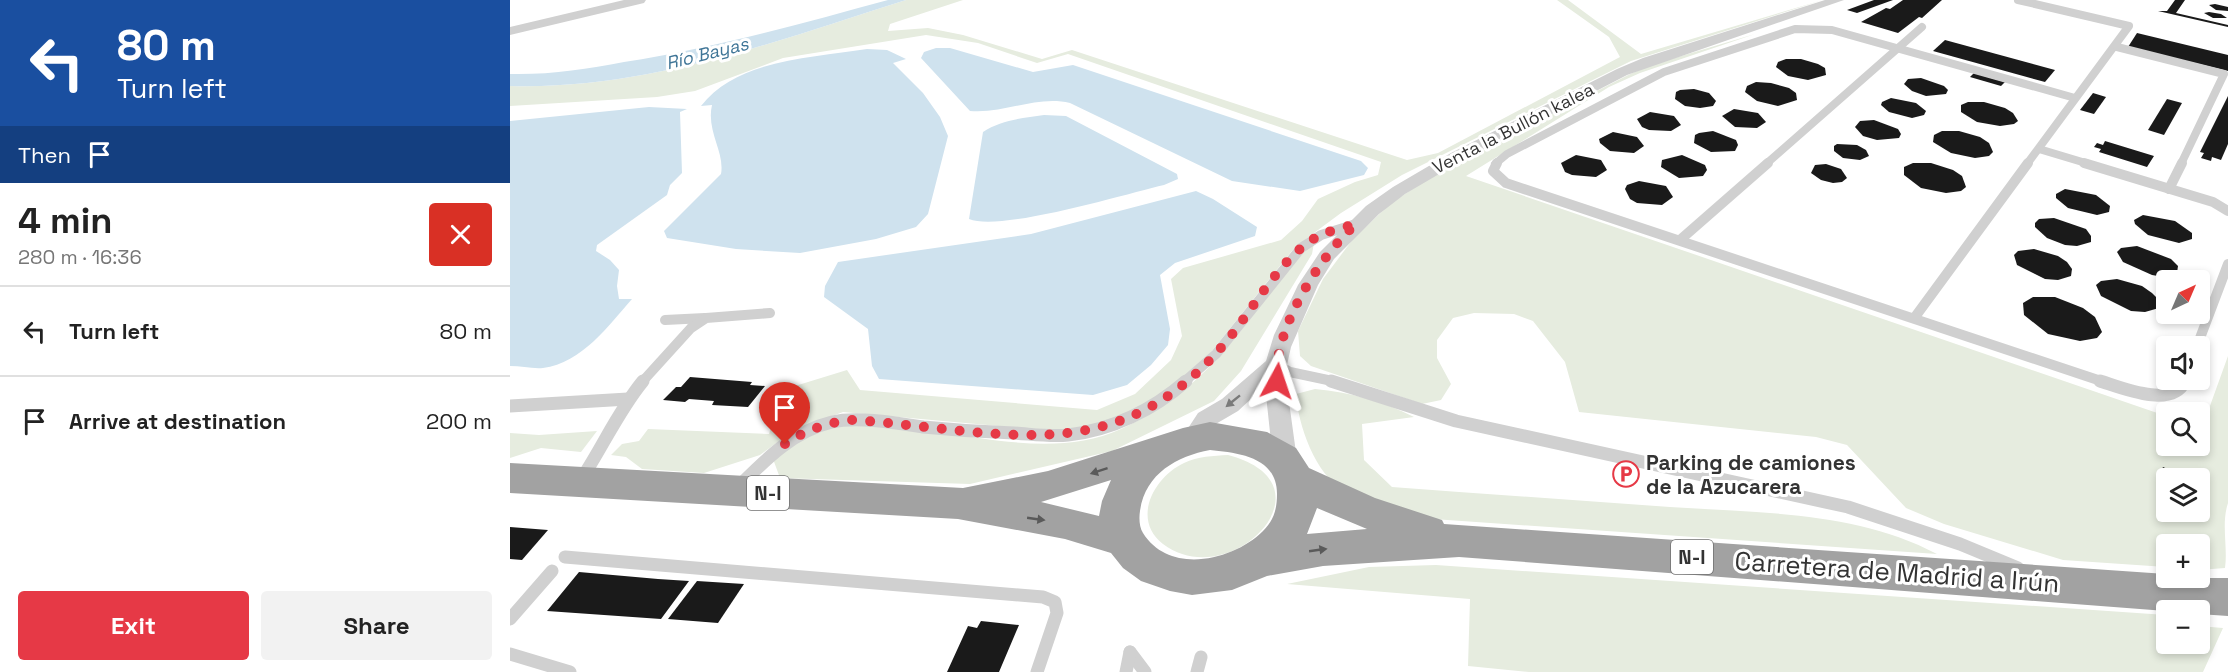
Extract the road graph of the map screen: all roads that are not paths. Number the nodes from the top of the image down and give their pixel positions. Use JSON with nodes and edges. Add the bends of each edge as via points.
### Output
{"nodes":[{"id":1,"x":640,"y":0,"type":"edge"},
{"id":2,"x":1838,"y":0,"type":"edge"},
{"id":3,"x":2018,"y":0,"type":"edge"},
{"id":4,"x":1922,"y":27,"type":"dead end"},
{"id":5,"x":510,"y":31,"type":"edge"},
{"id":6,"x":2117,"y":47,"type":"junction"},
{"id":7,"x":1897,"y":48,"type":"junction"},
{"id":8,"x":2076,"y":99,"type":"junction"},
{"id":9,"x":2039,"y":149,"type":"junction"},
{"id":10,"x":2169,"y":189,"type":"junction"},
{"id":11,"x":2228,"y":211,"type":"edge"},
{"id":12,"x":1356,"y":224,"type":"junction"},
{"id":13,"x":1680,"y":240,"type":"junction"},
{"id":14,"x":2228,"y":264,"type":"edge"},
{"id":15,"x":770,"y":313,"type":"dead end"},
{"id":16,"x":1915,"y":317,"type":"junction"},
{"id":17,"x":706,"y":318,"type":"junction"},
{"id":18,"x":665,"y":320,"type":"dead end"},
{"id":19,"x":2201,"y":336,"type":"edge"},
{"id":20,"x":1276,"y":364,"type":"junction"},
{"id":21,"x":2179,"y":390,"type":"edge"},
{"id":22,"x":628,"y":399,"type":"junction"},
{"id":23,"x":510,"y":406,"type":"edge"},
{"id":24,"x":1183,"y":442,"type":"junction"},
{"id":25,"x":1290,"y":469,"type":"junction"},
{"id":26,"x":510,"y":478,"type":"edge"},
{"id":27,"x":579,"y":482,"type":"junction"},
{"id":28,"x":734,"y":492,"type":"junction"},
{"id":29,"x":958,"y":504,"type":"junction"},
{"id":30,"x":1125,"y":540,"type":"junction"},
{"id":31,"x":1459,"y":540,"type":"junction"},
{"id":32,"x":565,"y":557,"type":"dead end"},
{"id":33,"x":1261,"y":559,"type":"junction"},
{"id":34,"x":552,"y":571,"type":"dead end"},
{"id":35,"x":2057,"y":584,"type":"junction"},
{"id":36,"x":2211,"y":596,"type":"edge"},
{"id":37,"x":510,"y":619,"type":"edge"},
{"id":38,"x":510,"y":654,"type":"edge"},
{"id":39,"x":570,"y":672,"type":"edge"},
{"id":40,"x":1037,"y":672,"type":"edge"},
{"id":41,"x":1126,"y":672,"type":"edge"},
{"id":42,"x":1145,"y":672,"type":"edge"}],
"edges":[{"from":1,"to":5,"type":"street"},
{"from":2,"to":12,"type":"street","name":"Venta la Bullón kalea","via":[[1622,72],[1411,181]]},
{"from":3,"to":6,"type":"lane","via":[[2129,27]]},
{"from":4,"to":7,"type":"lane"},
{"from":6,"to":8,"type":"lane"},
{"from":6,"to":10,"type":"lane","via":[[2224,74]]},
{"from":7,"to":8,"type":"lane"},
{"from":7,"to":13,"type":"lane"},
{"from":7,"to":13,"type":"lane","via":[[1832,30],[1795,29],[1650,78],[1507,154],[1494,165],[1497,178],[1506,183]]},
{"from":8,"to":9,"type":"lane"},
{"from":9,"to":10,"type":"lane"},
{"from":9,"to":16,"type":"lane"},
{"from":10,"to":11,"type":"lane","via":[[2213,202]]},
{"from":12,"to":20,"type":"street","name":"Venta la Bullón kalea","via":[[1302,293]]},
{"from":12,"to":28,"type":"lane","via":[[1321,235],[1301,248],[1216,354],[1171,394],[1131,418],[1067,435],[835,421],[805,432],[774,451]]},
{"from":13,"to":16,"type":"lane"},
{"from":14,"to":19,"type":"lane"},
{"from":15,"to":17,"type":"lane"},
{"from":16,"to":21,"type":"lane","via":[[2134,392],[2169,395]]},
{"from":17,"to":18,"type":"lane"},
{"from":17,"to":22,"type":"lane","via":[[658,362]]},
{"from":20,"to":24,"type":"street","one_way":true},
{"from":20,"to":25,"type":"street"},
{"from":20,"to":35,"type":"lane","via":[[1290,372],[1333,381],[1456,421],[1848,507],[1960,544]]},
{"from":22,"to":23,"type":"lane"},
{"from":22,"to":27,"type":"lane"},
{"from":24,"to":25,"type":"highway","via":[[1228,436],[1244,438],[1260,443]]},
{"from":24,"to":29,"type":"highway","number":"N-I","one_way":true,"via":[[1048,486]]},
{"from":24,"to":30,"type":"highway","via":[[1146,462],[1126,486],[1118,513]]},
{"from":25,"to":31,"type":"highway","number":"N-I","via":[[1340,502],[1387,522]]},
{"from":25,"to":33,"type":"highway","via":[[1299,507],[1295,521],[1275,548]]},
{"from":26,"to":27,"type":"highway","number":"N-I"},
{"from":27,"to":28,"type":"highway","number":"N-I"},
{"from":28,"to":29,"type":"highway","number":"N-I"},
{"from":29,"to":30,"type":"highway","number":"N-I","one_way":true,"via":[[1065,523]]},
{"from":30,"to":33,"type":"highway","via":[[1144,562],[1158,570],[1191,577],[1228,574]]},
{"from":33,"to":31,"type":"highway","number":"N-I","one_way":true,"via":[[1323,549]]},
{"from":31,"to":35,"type":"highway","name":"Carretera de Madrid a Irún","number":"N-I"},
{"from":32,"to":40,"type":"lane","via":[[1043,597],[1055,602],[1057,613]]},
{"from":34,"to":37,"type":"lane"},
{"from":35,"to":36,"type":"highway","name":"Carretera de Madrid a Irún","number":"N-I"},
{"from":38,"to":39,"type":"lane"},
{"from":41,"to":42,"type":"lane","via":[[1130,652]]}]}
